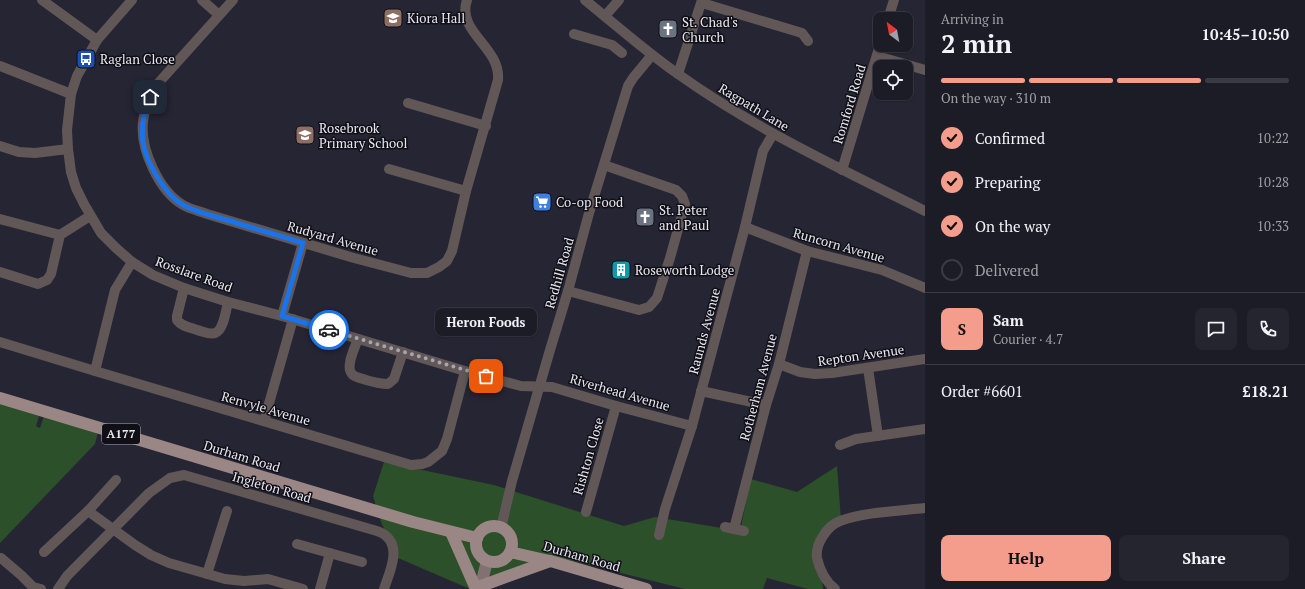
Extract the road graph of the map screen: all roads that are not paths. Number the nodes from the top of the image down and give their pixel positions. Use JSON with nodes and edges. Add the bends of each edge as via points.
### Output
{"nodes":[{"id":1,"x":42,"y":0,"type":"edge"},
{"id":2,"x":132,"y":0,"type":"edge"},
{"id":3,"x":202,"y":0,"type":"edge"},
{"id":4,"x":233,"y":0,"type":"edge"},
{"id":5,"x":467,"y":0,"type":"edge"},
{"id":6,"x":585,"y":0,"type":"edge"},
{"id":7,"x":619,"y":0,"type":"edge"},
{"id":8,"x":894,"y":0,"type":"edge"},
{"id":9,"x":702,"y":1,"type":"edge"},
{"id":10,"x":890,"y":12,"type":"edge"},
{"id":11,"x":219,"y":15,"type":"junction"},
{"id":12,"x":605,"y":16,"type":"junction"},
{"id":13,"x":574,"y":34,"type":"dead end"},
{"id":14,"x":626,"y":34,"type":"junction"},
{"id":15,"x":97,"y":40,"type":"junction"},
{"id":16,"x":808,"y":41,"type":"dead end"},
{"id":17,"x":614,"y":46,"type":"junction"},
{"id":18,"x":878,"y":52,"type":"edge"},
{"id":19,"x":622,"y":53,"type":"dead end"},
{"id":20,"x":652,"y":55,"type":"junction"},
{"id":21,"x":877,"y":56,"type":"junction"},
{"id":22,"x":0,"y":66,"type":"edge"},
{"id":23,"x":925,"y":70,"type":"edge"},
{"id":24,"x":678,"y":74,"type":"junction"},
{"id":25,"x":71,"y":94,"type":"junction"},
{"id":26,"x":408,"y":103,"type":"dead end"},
{"id":27,"x":486,"y":126,"type":"junction"},
{"id":28,"x":773,"y":134,"type":"junction"},
{"id":29,"x":0,"y":146,"type":"edge"},
{"id":30,"x":68,"y":149,"type":"junction"},
{"id":31,"x":604,"y":165,"type":"junction"},
{"id":32,"x":389,"y":169,"type":"dead end"},
{"id":33,"x":842,"y":170,"type":"junction"},
{"id":34,"x":466,"y":191,"type":"junction"},
{"id":35,"x":925,"y":211,"type":"edge"},
{"id":36,"x":90,"y":216,"type":"junction"},
{"id":37,"x":0,"y":219,"type":"edge"},
{"id":38,"x":745,"y":227,"type":"junction"},
{"id":39,"x":60,"y":235,"type":"junction"},
{"id":40,"x":303,"y":243,"type":"junction"},
{"id":41,"x":807,"y":251,"type":"junction"},
{"id":42,"x":132,"y":262,"type":"junction"},
{"id":43,"x":0,"y":272,"type":"edge"},
{"id":44,"x":184,"y":288,"type":"junction"},
{"id":45,"x":925,"y":288,"type":"edge"},
{"id":46,"x":568,"y":290,"type":"junction"},
{"id":47,"x":228,"y":302,"type":"junction"},
{"id":48,"x":282,"y":316,"type":"junction"},
{"id":49,"x":293,"y":319,"type":"junction"},
{"id":50,"x":358,"y":339,"type":"junction"},
{"id":51,"x":0,"y":342,"type":"edge"},
{"id":52,"x":403,"y":352,"type":"junction"},
{"id":53,"x":925,"y":359,"type":"edge"},
{"id":54,"x":779,"y":364,"type":"junction"},
{"id":55,"x":868,"y":368,"type":"junction"},
{"id":56,"x":95,"y":371,"type":"junction"},
{"id":57,"x":465,"y":371,"type":"junction"},
{"id":58,"x":540,"y":387,"type":"junction"},
{"id":59,"x":701,"y":391,"type":"junction"},
{"id":60,"x":0,"y":398,"type":"edge"},
{"id":61,"x":766,"y":405,"type":"junction"},
{"id":62,"x":616,"y":406,"type":"junction"},
{"id":63,"x":264,"y":421,"type":"junction"},
{"id":64,"x":692,"y":426,"type":"junction"},
{"id":65,"x":925,"y":429,"type":"edge"},
{"id":66,"x":878,"y":436,"type":"junction"},
{"id":67,"x":840,"y":445,"type":"dead end"},
{"id":68,"x":116,"y":480,"type":"dead end"},
{"id":69,"x":925,"y":508,"type":"edge"},
{"id":70,"x":88,"y":511,"type":"junction"},
{"id":71,"x":227,"y":511,"type":"dead end"},
{"id":72,"x":586,"y":512,"type":"dead end"},
{"id":73,"x":501,"y":528,"type":"junction"},
{"id":74,"x":113,"y":529,"type":"junction"},
{"id":75,"x":735,"y":529,"type":"dead end"},
{"id":76,"x":451,"y":532,"type":"junction"},
{"id":77,"x":659,"y":535,"type":"dead end"},
{"id":78,"x":477,"y":538,"type":"junction"},
{"id":79,"x":297,"y":544,"type":"dead end"},
{"id":80,"x":44,"y":552,"type":"dead end"},
{"id":81,"x":330,"y":552,"type":"junction"},
{"id":82,"x":510,"y":552,"type":"junction"},
{"id":83,"x":1,"y":558,"type":"edge"},
{"id":84,"x":487,"y":561,"type":"junction"},
{"id":85,"x":550,"y":561,"type":"junction"},
{"id":86,"x":362,"y":562,"type":"dead end"},
{"id":87,"x":207,"y":574,"type":"junction"},
{"id":88,"x":479,"y":588,"type":"edge"},
{"id":89,"x":41,"y":589,"type":"edge"},
{"id":90,"x":58,"y":589,"type":"edge"},
{"id":91,"x":303,"y":589,"type":"edge"},
{"id":92,"x":320,"y":589,"type":"edge"},
{"id":93,"x":384,"y":589,"type":"edge"},
{"id":94,"x":646,"y":589,"type":"edge"},
{"id":95,"x":835,"y":589,"type":"edge"}],
"edges":[{"from":1,"to":15,"type":"street"},
{"from":2,"to":15,"type":"street","name":"Rosslare Road"},
{"from":3,"to":11,"type":"street"},
{"from":4,"to":11,"type":"street","name":"Rudyard Avenue"},
{"from":5,"to":27,"type":"street","name":"Rudyard Avenue","via":[[466,21],[486,47],[499,72]]},
{"from":6,"to":12,"type":"street","name":"Ragpath Lane"},
{"from":7,"to":12,"type":"street"},
{"from":8,"to":10,"type":"street"},
{"from":9,"to":16,"type":"street","via":[[802,33]]},
{"from":9,"to":24,"type":"street"},
{"from":11,"to":40,"type":"street","name":"Rudyard Avenue","via":[[153,89],[143,122],[143,142],[149,160],[162,183],[183,205]]},
{"from":12,"to":14,"type":"street","name":"Ragpath Lane"},
{"from":13,"to":17,"type":"street"},
{"from":14,"to":17,"type":"street"},
{"from":14,"to":20,"type":"street","name":"Ragpath Lane"},
{"from":15,"to":25,"type":"street","name":"Rosslare Road","via":[[77,76]]},
{"from":17,"to":19,"type":"street"},
{"from":18,"to":21,"type":"street","name":"Romford Road"},
{"from":20,"to":24,"type":"street","name":"Ragpath Lane"},
{"from":20,"to":31,"type":"street","name":"Redhill Road","via":[[628,86]]},
{"from":21,"to":23,"type":"street"},
{"from":21,"to":33,"type":"street","name":"Romford Road"},
{"from":22,"to":25,"type":"street"},
{"from":24,"to":28,"type":"street","name":"Ragpath Lane"},
{"from":25,"to":30,"type":"street","name":"Rosslare Road","via":[[67,130]]},
{"from":26,"to":27,"type":"street"},
{"from":27,"to":34,"type":"street","name":"Rudyard Avenue"},
{"from":28,"to":33,"type":"street","name":"Ragpath Lane"},
{"from":28,"to":38,"type":"street","name":"Raunds Avenue","via":[[763,151]]},
{"from":29,"to":30,"type":"street","via":[[19,152],[35,153]]},
{"from":30,"to":36,"type":"street","name":"Rosslare Road","via":[[76,188]]},
{"from":31,"to":46,"type":"street","name":"Redhill Road"},
{"from":31,"to":46,"type":"street","via":[[676,190],[682,196],[685,204],[670,258],[657,298],[649,307],[639,310]]},
{"from":32,"to":34,"type":"street"},
{"from":33,"to":35,"type":"street","name":"Ragpath Lane"},
{"from":34,"to":40,"type":"street","name":"Rudyard Avenue","via":[[452,251],[446,261],[427,273],[411,273]]},
{"from":36,"to":39,"type":"street"},
{"from":36,"to":42,"type":"street","name":"Rosslare Road","via":[[100,233]]},
{"from":37,"to":39,"type":"street"},
{"from":38,"to":41,"type":"street","name":"Runcorn Avenue"},
{"from":38,"to":59,"type":"street","name":"Raunds Avenue"},
{"from":39,"to":43,"type":"street","via":[[51,274],[46,280],[38,284]]},
{"from":40,"to":48,"type":"street"},
{"from":41,"to":45,"type":"street","name":"Runcorn Avenue","via":[[882,270]]},
{"from":41,"to":54,"type":"street","name":"Rotherham Avenue"},
{"from":42,"to":44,"type":"street","name":"Rosslare Road","via":[[153,275]]},
{"from":42,"to":56,"type":"street","via":[[115,290]]},
{"from":44,"to":47,"type":"street","name":"Rosslare Road"},
{"from":44,"to":47,"type":"street","via":[[177,316],[177,320],[183,326],[210,333],[219,331]]},
{"from":46,"to":58,"type":"street","name":"Redhill Road"},
{"from":47,"to":48,"type":"street","name":"Rosslare Road"},
{"from":48,"to":49,"type":"street","name":"Rosslare Road"},
{"from":49,"to":50,"type":"street","name":"Rosslare Road"},
{"from":49,"to":63,"type":"street"},
{"from":50,"to":52,"type":"street","name":"Rosslare Road"},
{"from":50,"to":52,"type":"street","via":[[349,370],[356,377],[376,383],[392,382]]},
{"from":51,"to":56,"type":"street","name":"Renvyle Avenue"},
{"from":52,"to":57,"type":"street","name":"Rosslare Road"},
{"from":53,"to":55,"type":"street","name":"Repton Avenue"},
{"from":54,"to":55,"type":"street","name":"Repton Avenue","via":[[800,372],[815,374]]},
{"from":54,"to":61,"type":"street","name":"Rotherham Avenue"},
{"from":55,"to":66,"type":"street"},
{"from":56,"to":63,"type":"street","name":"Renvyle Avenue"},
{"from":57,"to":58,"type":"street","name":"Rosslare Road","via":[[524,387]]},
{"from":57,"to":63,"type":"street","name":"Renvyle Avenue","via":[[442,451],[422,464],[411,465]]},
{"from":58,"to":62,"type":"street","name":"Riverhead Avenue","via":[[552,387]]},
{"from":58,"to":73,"type":"street","name":"Redhill Road"},
{"from":59,"to":61,"type":"street"},
{"from":59,"to":64,"type":"street","name":"Raunds Avenue"},
{"from":60,"to":76,"type":"main road","name":"Durham Road","number":"A177"},
{"from":61,"to":75,"type":"street","name":"Rotherham Avenue"},
{"from":62,"to":64,"type":"street","name":"Riverhead Avenue"},
{"from":62,"to":72,"type":"street","name":"Rishton Close"},
{"from":64,"to":77,"type":"street","name":"Raunds Avenue"},
{"from":65,"to":66,"type":"street"},
{"from":66,"to":67,"type":"street","via":[[856,439]]},
{"from":68,"to":70,"type":"street"},
{"from":69,"to":95,"type":"street","via":[[857,516],[838,522],[828,530],[817,553],[819,568],[827,582]]},
{"from":70,"to":74,"type":"street"},
{"from":70,"to":80,"type":"street"},
{"from":71,"to":87,"type":"street"},
{"from":73,"to":78,"type":"main road","via":[[485,529]]},
{"from":73,"to":82,"type":"main road","via":[[511,539]]},
{"from":74,"to":87,"type":"street","via":[[150,555]]},
{"from":74,"to":90,"type":"street","name":"Ingleton Road","via":[[67,576]]},
{"from":74,"to":93,"type":"street","name":"Ingleton Road","via":[[149,493],[170,478],[184,475],[377,531],[386,536],[394,552]]},
{"from":76,"to":78,"type":"main road","name":"Durham Road","number":"A177"},
{"from":76,"to":88,"type":"main road"},
{"from":78,"to":84,"type":"main road","via":[[476,548]]},
{"from":79,"to":81,"type":"street"},
{"from":81,"to":86,"type":"street"},
{"from":81,"to":92,"type":"street"},
{"from":82,"to":84,"type":"main road","via":[[499,561]]},
{"from":82,"to":85,"type":"main road","name":"Durham Road"},
{"from":83,"to":89,"type":"street","via":[[33,587]]},
{"from":84,"to":88,"type":"street"},
{"from":85,"to":88,"type":"main road"},
{"from":85,"to":94,"type":"main road","name":"Durham Road"},
{"from":87,"to":91,"type":"street","via":[[244,581],[268,579]]}]}
